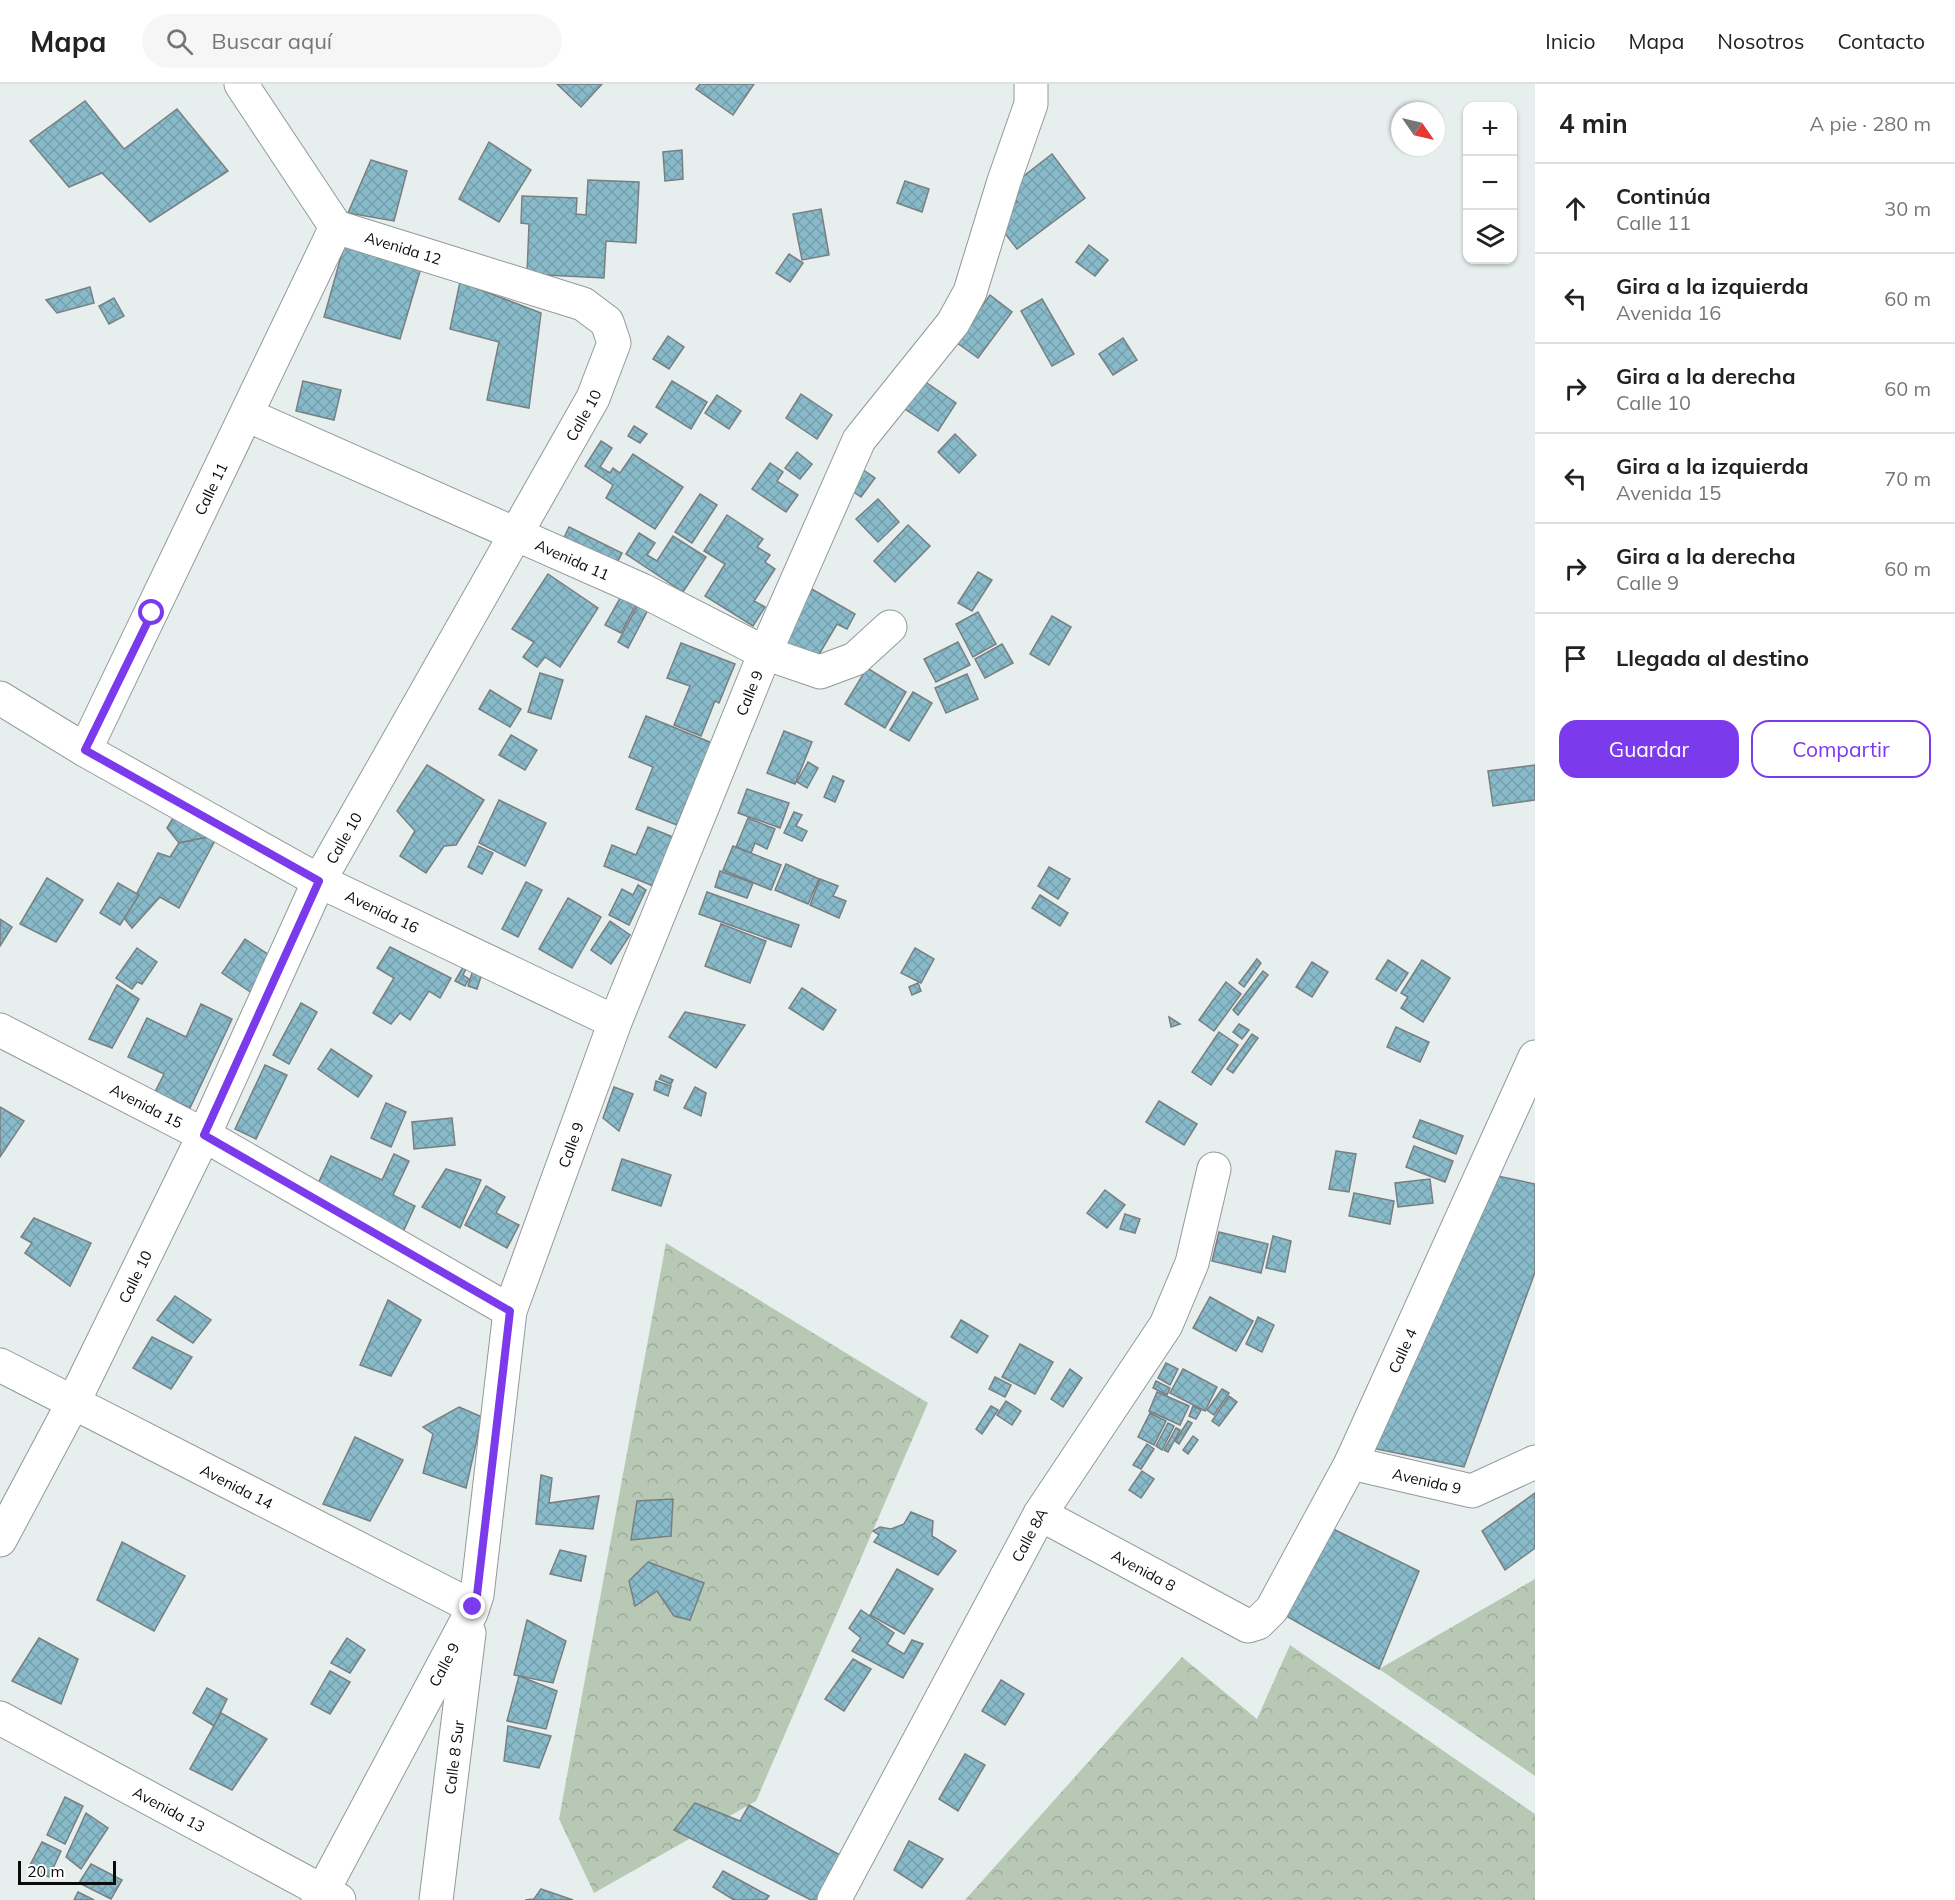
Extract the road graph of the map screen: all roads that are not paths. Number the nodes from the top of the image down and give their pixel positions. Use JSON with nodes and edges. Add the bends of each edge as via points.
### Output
{"nodes":[{"id":1,"x":241,"y":84,"type":"edge"},
{"id":2,"x":1031,"y":84,"type":"edge"},
{"id":3,"x":336,"y":227,"type":"junction"},
{"id":4,"x":614,"y":343,"type":"joint"},
{"id":5,"x":247,"y":415,"type":"junction"},
{"id":6,"x":515,"y":533,"type":"junction"},
{"id":7,"x":890,"y":627,"type":"dead end"},
{"id":8,"x":765,"y":653,"type":"junction"},
{"id":9,"x":0,"y":698,"type":"edge"},
{"id":10,"x":85,"y":750,"type":"junction"},
{"id":11,"x":319,"y":881,"type":"junction"},
{"id":12,"x":615,"y":1022,"type":"junction"},
{"id":13,"x":0,"y":1030,"type":"edge"},
{"id":14,"x":1535,"y":1058,"type":"edge"},
{"id":15,"x":204,"y":1135,"type":"junction"},
{"id":16,"x":1214,"y":1169,"type":"dead end"},
{"id":17,"x":510,"y":1311,"type":"junction"},
{"id":18,"x":0,"y":1365,"type":"edge"},
{"id":19,"x":73,"y":1403,"type":"junction"},
{"id":20,"x":1351,"y":1462,"type":"junction"},
{"id":21,"x":1535,"y":1462,"type":"edge"},
{"id":22,"x":1040,"y":1514,"type":"junction"},
{"id":23,"x":0,"y":1540,"type":"edge"},
{"id":24,"x":472,"y":1610,"type":"junction"},
{"id":25,"x":1248,"y":1626,"type":"joint"},
{"id":26,"x":0,"y":1718,"type":"edge"},
{"id":27,"x":327,"y":1897,"type":"edge"},
{"id":28,"x":436,"y":1900,"type":"edge"},
{"id":29,"x":834,"y":1900,"type":"edge"}],
"edges":[{"from":1,"to":3,"type":"street"},
{"from":2,"to":8,"type":"street","name":"Calle 9","via":[[1031,105],[970,292],[953,323],[859,440]]},
{"from":3,"to":4,"type":"street","name":"Avenida 12","via":[[583,304],[607,322]]},
{"from":3,"to":5,"type":"street","name":"Calle 11"},
{"from":4,"to":6,"type":"street","name":"Calle 10","via":[[593,398]]},
{"from":5,"to":6,"type":"street","name":"Avenida 11"},
{"from":5,"to":10,"type":"street","name":"Calle 11"},
{"from":6,"to":8,"type":"street","name":"Avenida 11","via":[[642,590]]},
{"from":6,"to":11,"type":"street","name":"Calle 10"},
{"from":7,"to":8,"type":"street","name":"Avenida 11","via":[[855,659],[820,672]]},
{"from":8,"to":12,"type":"street","name":"Calle 9"},
{"from":9,"to":10,"type":"street","name":"Avenida 16"},
{"from":10,"to":11,"type":"street","name":"Avenida 16"},
{"from":11,"to":12,"type":"street","name":"Avenida 16"},
{"from":11,"to":15,"type":"street","name":"Calle 10"},
{"from":12,"to":17,"type":"street","name":"Calle 9"},
{"from":13,"to":15,"type":"street","name":"Avenida 15"},
{"from":14,"to":20,"type":"street","name":"Calle 4"},
{"from":15,"to":17,"type":"street","name":"Avenida 15"},
{"from":15,"to":19,"type":"street","name":"Calle 10"},
{"from":16,"to":22,"type":"street","name":"Calle 8A","via":[[1192,1263],[1166,1325]]},
{"from":17,"to":24,"type":"street","name":"Calle 9","via":[[477,1595]]},
{"from":18,"to":19,"type":"street","name":"Avenida 14"},
{"from":19,"to":23,"type":"street","name":"Calle 10"},
{"from":19,"to":24,"type":"street","name":"Avenida 14"},
{"from":20,"to":21,"type":"street","name":"Avenida 9","via":[[1472,1491]]},
{"from":20,"to":25,"type":"street","name":"Calle 4","via":[[1272,1609],[1258,1623]]},
{"from":22,"to":25,"type":"street","name":"Avenida 8"},
{"from":22,"to":29,"type":"street","name":"Calle 8A"},
{"from":24,"to":27,"type":"street","name":"Calle 9"},
{"from":24,"to":28,"type":"street","name":"Calle 8 Sur"},
{"from":26,"to":27,"type":"street","name":"Avenida 13"}]}
